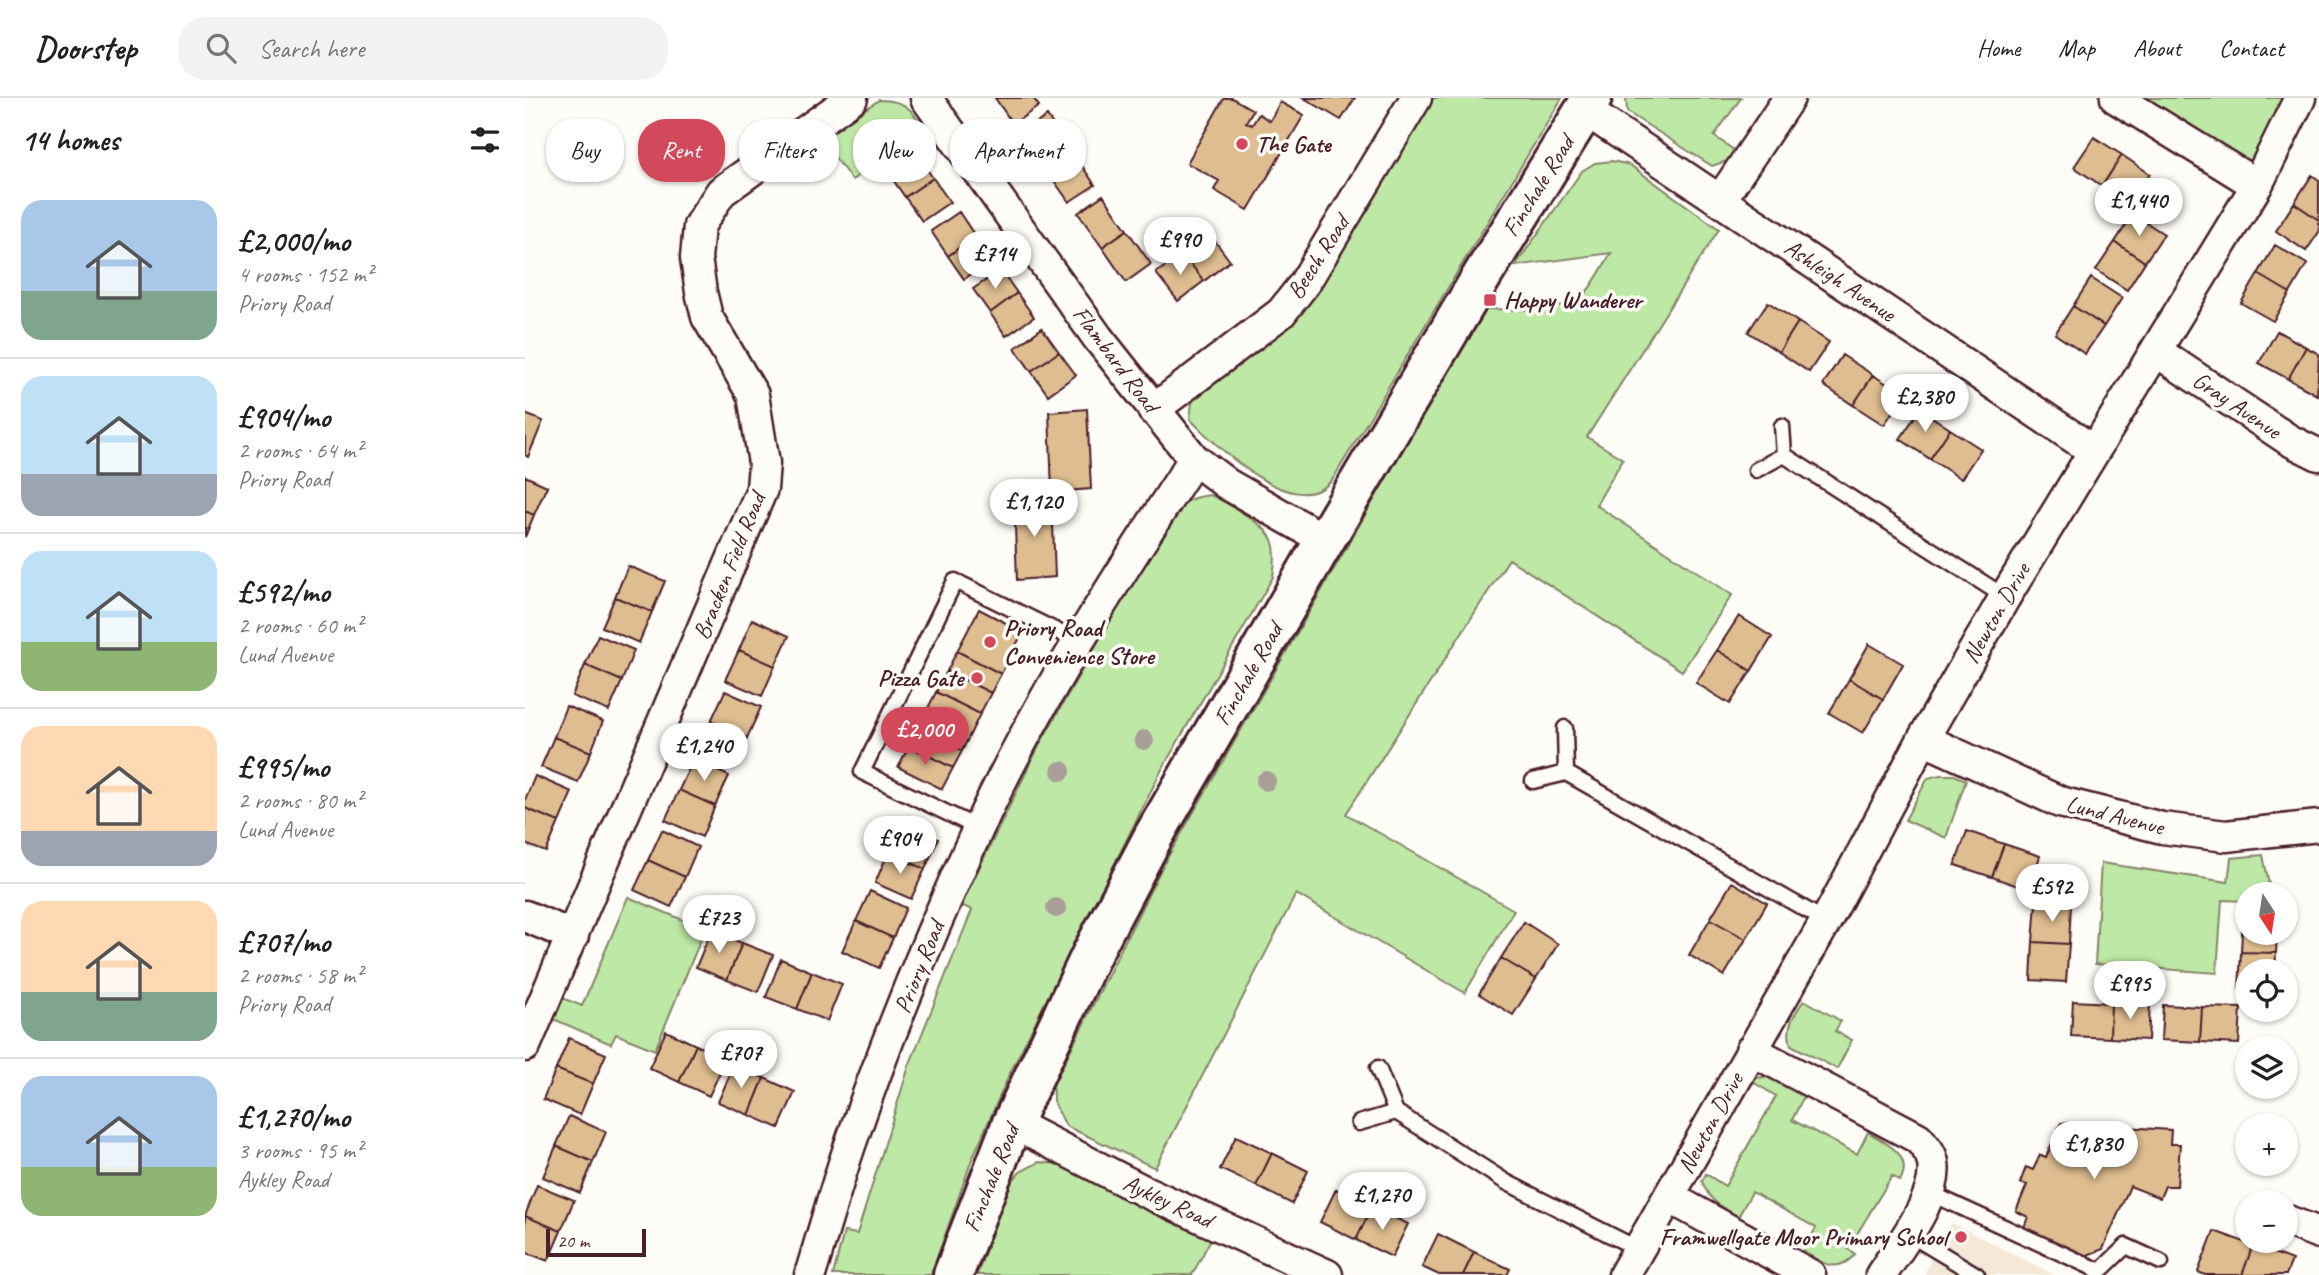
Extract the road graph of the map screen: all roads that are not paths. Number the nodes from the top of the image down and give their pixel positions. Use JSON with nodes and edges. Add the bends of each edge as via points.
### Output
{"nodes":[{"id":1,"x":852,"y":98,"type":"edge"},
{"id":2,"x":926,"y":98,"type":"edge"},
{"id":3,"x":1416,"y":98,"type":"edge"},
{"id":4,"x":1789,"y":98,"type":"edge"},
{"id":5,"x":2116,"y":98,"type":"edge"},
{"id":6,"x":2299,"y":98,"type":"edge"},
{"id":7,"x":1589,"y":104,"type":"edge"},
{"id":8,"x":2257,"y":186,"type":"junction"},
{"id":9,"x":1721,"y":199,"type":"junction"},
{"id":10,"x":2157,"y":351,"type":"junction"},
{"id":11,"x":1153,"y":411,"type":"junction"},
{"id":12,"x":1782,"y":426,"type":"dead end"},
{"id":13,"x":2094,"y":451,"type":"junction"},
{"id":14,"x":1784,"y":455,"type":"junction"},
{"id":15,"x":2319,"y":455,"type":"edge"},
{"id":16,"x":1194,"y":458,"type":"junction"},
{"id":17,"x":1756,"y":470,"type":"dead end"},
{"id":18,"x":1325,"y":540,"type":"junction"},
{"id":19,"x":2005,"y":597,"type":"junction"},
{"id":20,"x":1077,"y":641,"type":"junction"},
{"id":21,"x":1565,"y":728,"type":"dead end"},
{"id":22,"x":1923,"y":739,"type":"junction"},
{"id":23,"x":1566,"y":773,"type":"junction"},
{"id":24,"x":1533,"y":781,"type":"dead end"},
{"id":25,"x":2319,"y":826,"type":"edge"},
{"id":26,"x":978,"y":828,"type":"junction"},
{"id":27,"x":525,"y":916,"type":"edge"},
{"id":28,"x":1826,"y":921,"type":"junction"},
{"id":29,"x":573,"y":936,"type":"junction"},
{"id":30,"x":525,"y":1046,"type":"edge"},
{"id":31,"x":1751,"y":1050,"type":"junction"},
{"id":32,"x":1378,"y":1068,"type":"dead end"},
{"id":33,"x":1396,"y":1112,"type":"junction"},
{"id":34,"x":1012,"y":1123,"type":"junction"},
{"id":35,"x":1359,"y":1124,"type":"dead end"},
{"id":36,"x":1930,"y":1193,"type":"junction"},
{"id":37,"x":1669,"y":1197,"type":"junction"},
{"id":38,"x":2298,"y":1225,"type":"edge"},
{"id":39,"x":1907,"y":1233,"type":"junction"},
{"id":40,"x":2319,"y":1233,"type":"edge"},
{"id":41,"x":1631,"y":1262,"type":"edge"},
{"id":42,"x":2161,"y":1262,"type":"dead end"},
{"id":43,"x":810,"y":1275,"type":"edge"},
{"id":44,"x":953,"y":1275,"type":"edge"},
{"id":45,"x":1327,"y":1275,"type":"edge"},
{"id":46,"x":1810,"y":1275,"type":"edge"},
{"id":47,"x":1881,"y":1275,"type":"edge"},
{"id":48,"x":1977,"y":1275,"type":"edge"}],
"edges":[{"from":1,"to":29,"type":"street","name":"Bracken Field Road","via":[[721,192],[699,226],[696,258],[701,292],[707,317],[753,395],[764,463],[762,489]]},
{"from":2,"to":11,"type":"street","name":"Flambard Road"},
{"from":3,"to":11,"type":"street","name":"Beech Road","via":[[1304,284],[1280,313]]},
{"from":4,"to":9,"type":"street"},
{"from":5,"to":8,"type":"street"},
{"from":6,"to":8,"type":"street","name":"Newton Drive"},
{"from":7,"to":9,"type":"street","name":"Ashleigh Avenue"},
{"from":7,"to":18,"type":"street","name":"Finchale Road"},
{"from":8,"to":10,"type":"street","name":"Newton Drive"},
{"from":9,"to":13,"type":"street","name":"Ashleigh Avenue"},
{"from":10,"to":13,"type":"street","name":"Newton Drive"},
{"from":10,"to":15,"type":"street","name":"Gray Avenue","via":[[2289,440]]},
{"from":11,"to":16,"type":"street","name":"Flambard Road"},
{"from":12,"to":14,"type":"lane"},
{"from":13,"to":19,"type":"street","name":"Newton Drive"},
{"from":14,"to":17,"type":"lane"},
{"from":14,"to":19,"type":"lane"},
{"from":16,"to":18,"type":"street","name":"Flambard Road","via":[[1227,484]]},
{"from":16,"to":20,"type":"street","name":"Priory Road"},
{"from":18,"to":34,"type":"street","name":"Finchale Road","via":[[1153,837]]},
{"from":19,"to":22,"type":"street","name":"Newton Drive"},
{"from":20,"to":26,"type":"street","name":"Priory Road"},
{"from":20,"to":26,"type":"lane","via":[[955,581],[862,772]]},
{"from":21,"to":23,"type":"lane"},
{"from":22,"to":25,"type":"street","name":"Lund Avenue","via":[[2060,802],[2162,828],[2226,836]]},
{"from":22,"to":28,"type":"street","name":"Newton Drive"},
{"from":23,"to":24,"type":"lane"},
{"from":23,"to":28,"type":"lane"},
{"from":26,"to":43,"type":"street","name":"Priory Road","via":[[883,1055]]},
{"from":27,"to":29,"type":"street"},
{"from":28,"to":31,"type":"street","name":"Newton Drive"},
{"from":29,"to":30,"type":"street","name":"Bracken Field Road"},
{"from":31,"to":36,"type":"street","name":"Newton Drive","via":[[1918,1138],[1932,1156]]},
{"from":31,"to":37,"type":"street","name":"Newton Drive"},
{"from":32,"to":33,"type":"lane"},
{"from":33,"to":35,"type":"lane"},
{"from":33,"to":41,"type":"lane"},
{"from":34,"to":44,"type":"street","name":"Finchale Road"},
{"from":34,"to":45,"type":"street","name":"Aykley Road","via":[[1144,1191]]},
{"from":36,"to":39,"type":"street","name":"Newton Drive"},
{"from":36,"to":42,"type":"lane","via":[[2101,1271],[2126,1246]]},
{"from":37,"to":41,"type":"street","name":"Newton Drive"},
{"from":37,"to":46,"type":"street","name":"Newton Drive"},
{"from":38,"to":40,"type":"street"},
{"from":39,"to":47,"type":"street","name":"Newton Drive"},
{"from":39,"to":48,"type":"lane"}]}
